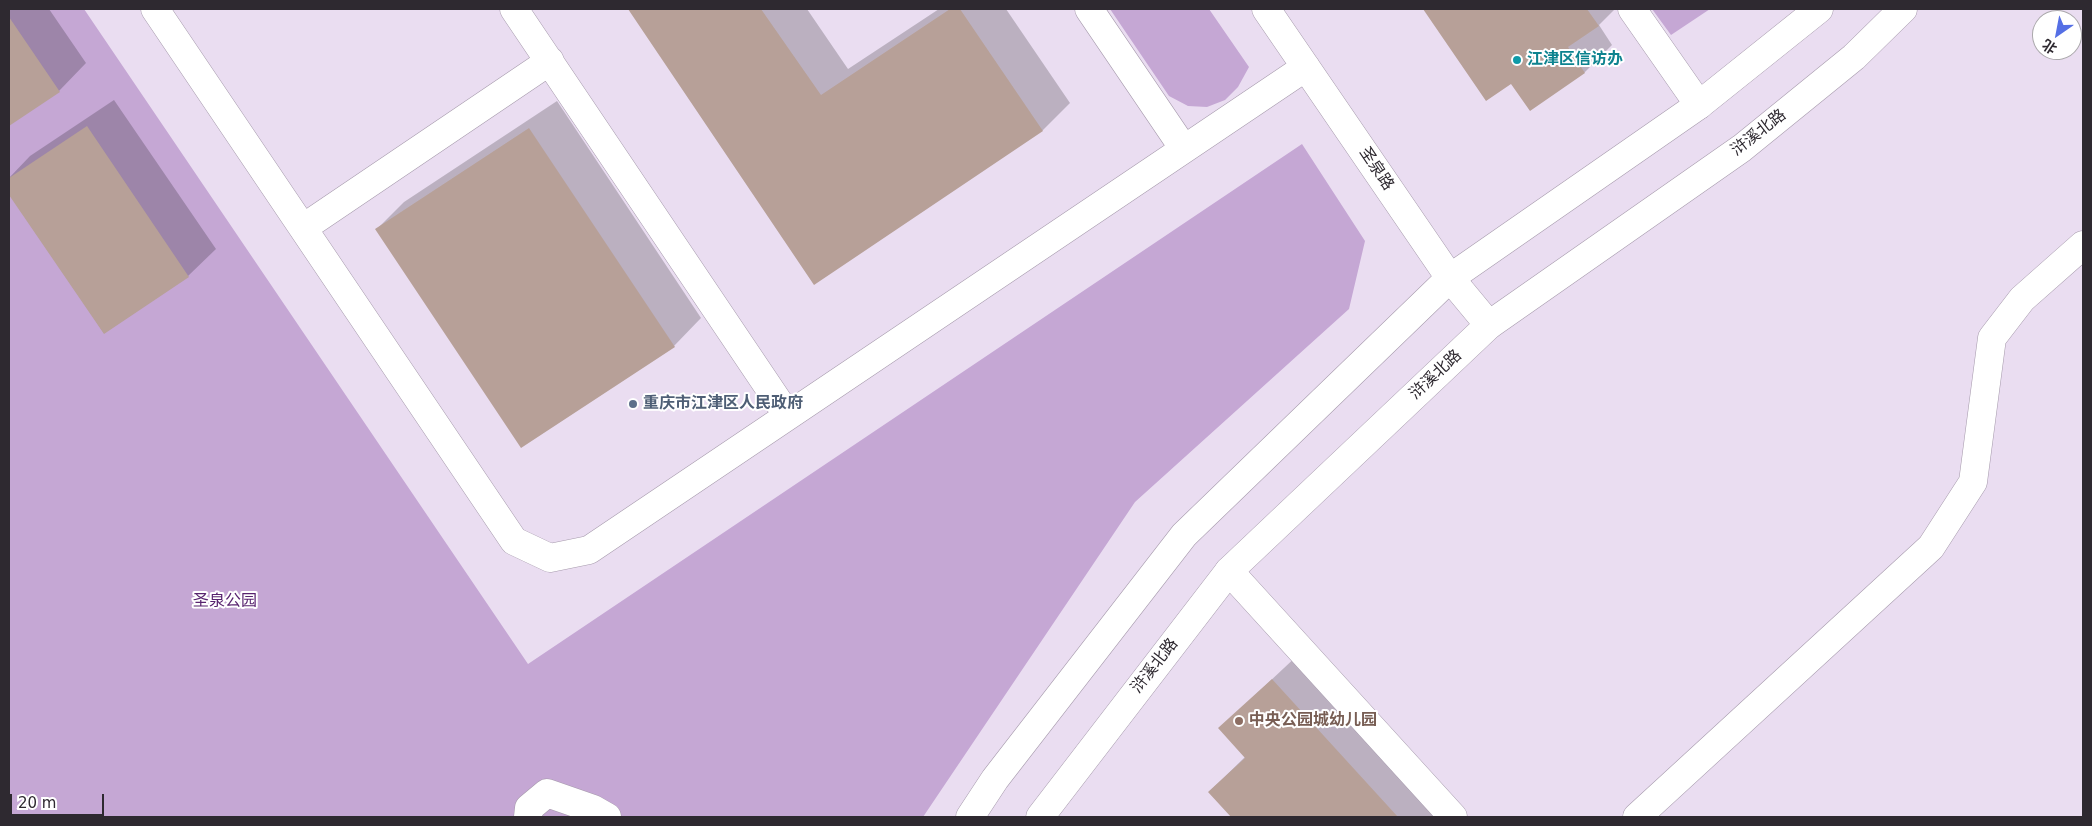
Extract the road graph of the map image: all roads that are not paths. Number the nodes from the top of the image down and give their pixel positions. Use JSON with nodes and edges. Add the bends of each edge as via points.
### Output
{"nodes":[{"id":1,"x":155,"y":9,"type":"edge"},
{"id":2,"x":514,"y":9,"type":"edge"},
{"id":3,"x":1089,"y":9,"type":"edge"},
{"id":4,"x":1266,"y":9,"type":"edge"},
{"id":5,"x":1632,"y":9,"type":"edge"},
{"id":6,"x":1903,"y":9,"type":"edge"},
{"id":7,"x":1814,"y":11,"type":"edge"},
{"id":8,"x":550,"y":62,"type":"junction"},
{"id":9,"x":1306,"y":67,"type":"junction"},
{"id":10,"x":1699,"y":106,"type":"junction"},
{"id":11,"x":1184,"y":150,"type":"junction"},
{"id":12,"x":303,"y":228,"type":"junction"},
{"id":13,"x":2083,"y":245,"type":"edge"},
{"id":14,"x":1450,"y":278,"type":"junction"},
{"id":15,"x":1489,"y":325,"type":"junction"},
{"id":16,"x":788,"y":416,"type":"junction"},
{"id":17,"x":1229,"y":571,"type":"junction"},
{"id":18,"x":528,"y":817,"type":"edge"},
{"id":19,"x":607,"y":817,"type":"edge"},
{"id":20,"x":970,"y":817,"type":"edge"},
{"id":21,"x":1040,"y":817,"type":"edge"},
{"id":22,"x":1453,"y":817,"type":"edge"},
{"id":23,"x":1637,"y":817,"type":"edge"}],
"edges":[{"from":1,"to":12,"type":"street"},
{"from":2,"to":8,"type":"street"},
{"from":3,"to":11,"type":"street"},
{"from":4,"to":9,"type":"street","name":"圣泉路"},
{"from":5,"to":10,"type":"street"},
{"from":6,"to":15,"type":"street","name":"浒溪北路","via":[[1854,57],[1742,148]]},
{"from":7,"to":10,"type":"street"},
{"from":8,"to":12,"type":"street"},
{"from":8,"to":16,"type":"street"},
{"from":9,"to":11,"type":"street"},
{"from":9,"to":14,"type":"street","name":"圣泉路"},
{"from":10,"to":14,"type":"street"},
{"from":11,"to":16,"type":"street"},
{"from":12,"to":16,"type":"street","via":[[514,541],[550,558],[589,550]]},
{"from":13,"to":23,"type":"street","via":[[2022,299],[1992,338],[1973,482],[1931,546]]},
{"from":14,"to":15,"type":"street","name":"圣泉路"},
{"from":14,"to":20,"type":"street","via":[[1184,536],[995,779]]},
{"from":15,"to":17,"type":"street","name":"浒溪北路"},
{"from":17,"to":21,"type":"street","name":"浒溪北路"},
{"from":17,"to":22,"type":"street"},
{"from":18,"to":19,"type":"street","via":[[530,808],[547,793]]}]}
